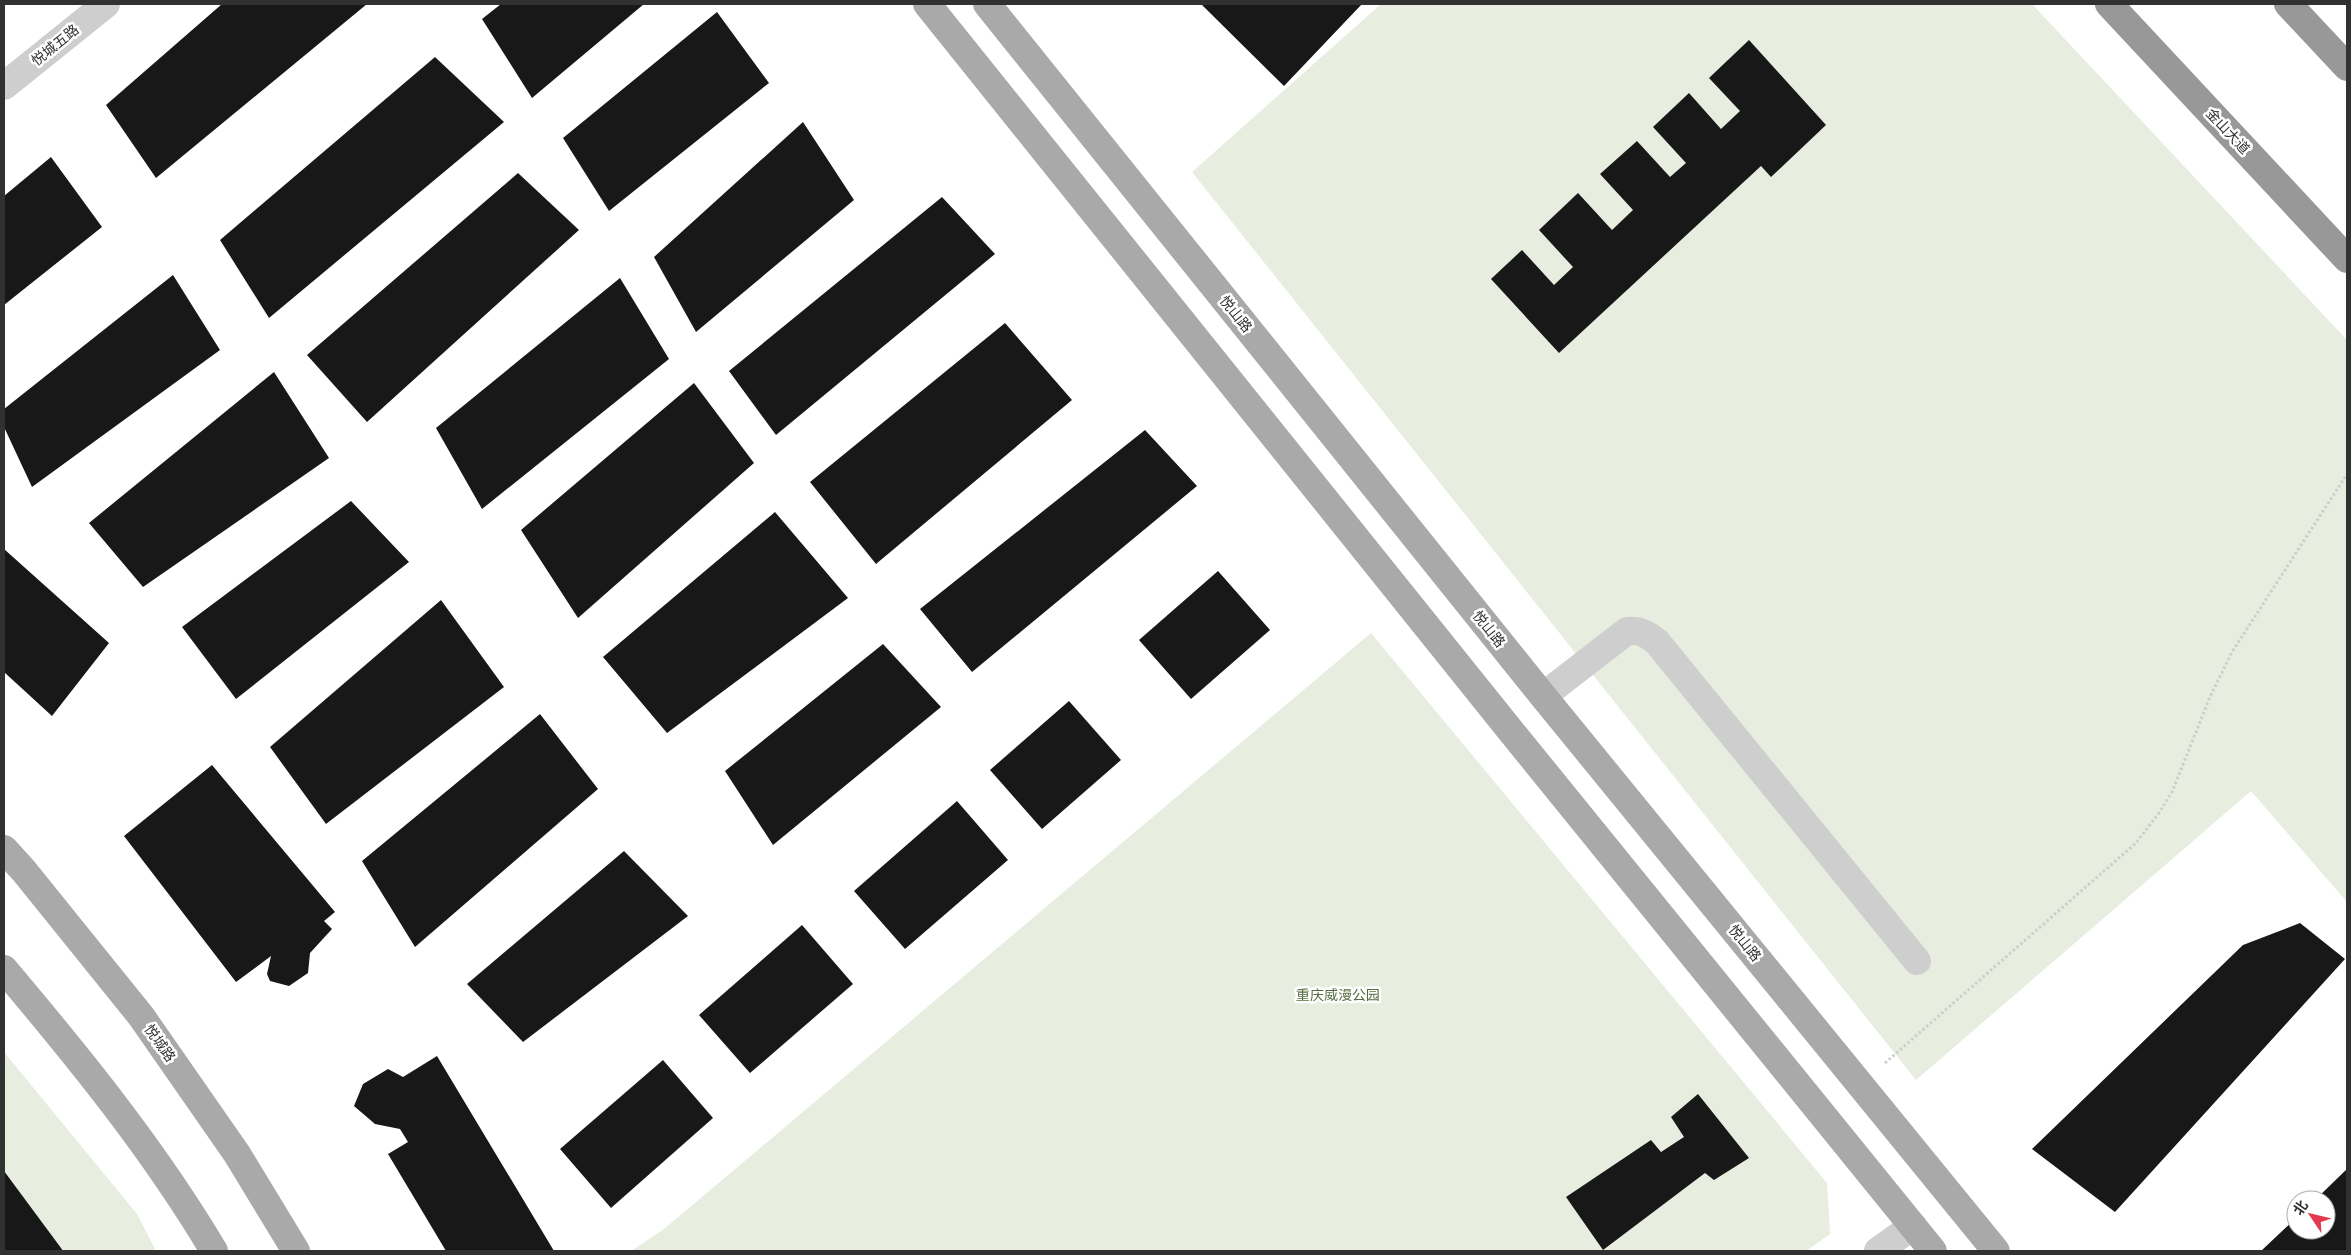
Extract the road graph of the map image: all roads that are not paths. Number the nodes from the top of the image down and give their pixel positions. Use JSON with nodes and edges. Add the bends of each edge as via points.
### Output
{"nodes":[{"id":1,"x":106,"y":4,"type":"edge"},
{"id":2,"x":926,"y":4,"type":"edge"},
{"id":3,"x":987,"y":4,"type":"edge"},
{"id":4,"x":2109,"y":4,"type":"edge"},
{"id":5,"x":2288,"y":4,"type":"edge"},
{"id":6,"x":2347,"y":67,"type":"edge"},
{"id":7,"x":4,"y":86,"type":"edge"},
{"id":8,"x":2347,"y":259,"type":"edge"},
{"id":9,"x":1543,"y":696,"type":"junction"},
{"id":10,"x":4,"y":850,"type":"edge"},
{"id":11,"x":1917,"y":961,"type":"dead end"},
{"id":12,"x":4,"y":969,"type":"edge"},
{"id":13,"x":1913,"y":1226,"type":"junction"},
{"id":14,"x":214,"y":1251,"type":"edge"},
{"id":15,"x":296,"y":1251,"type":"edge"},
{"id":16,"x":1878,"y":1251,"type":"edge"},
{"id":17,"x":1933,"y":1251,"type":"edge"},
{"id":18,"x":1996,"y":1251,"type":"edge"}],
"edges":[{"from":1,"to":7,"type":"street","name":"悦城五路"},
{"from":2,"to":13,"type":"main road"},
{"from":3,"to":9,"type":"main road","name":"悦山路"},
{"from":4,"to":8,"type":"highway","name":"金山大道"},
{"from":5,"to":6,"type":"highway"},
{"from":9,"to":11,"type":"street","via":[[1627,631],[1648,634]]},
{"from":9,"to":18,"type":"main road","name":"悦山路"},
{"from":10,"to":15,"type":"main road","name":"悦城路","via":[[141,1016],[238,1154]]},
{"from":12,"to":14,"type":"main road","via":[[82,1061],[184,1201]]},
{"from":13,"to":16,"type":"street"},
{"from":13,"to":17,"type":"main road"}]}
